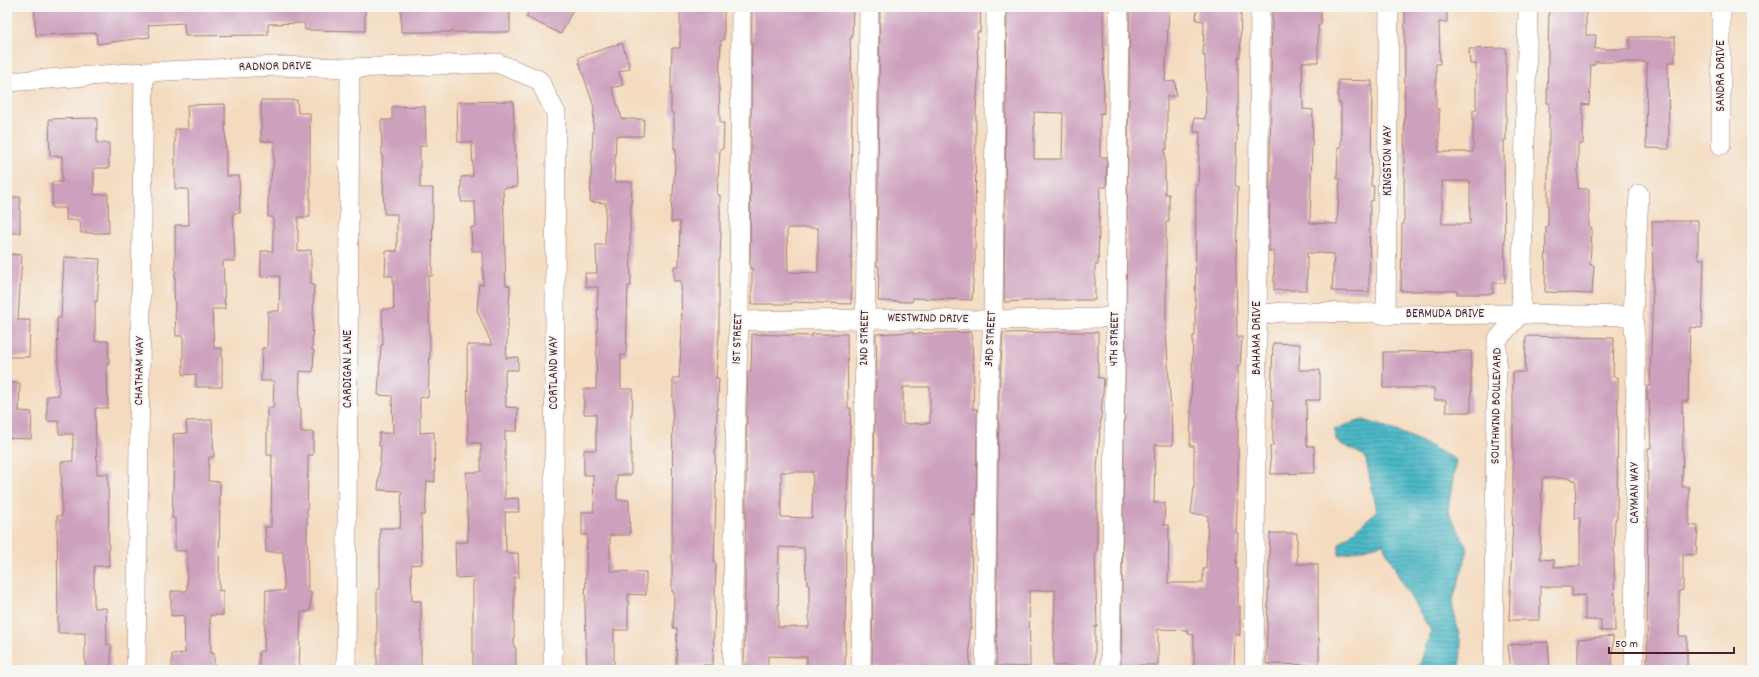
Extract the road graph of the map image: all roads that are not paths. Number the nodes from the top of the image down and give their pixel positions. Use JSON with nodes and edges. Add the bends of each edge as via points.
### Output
{"nodes":[{"id":1,"x":741,"y":7,"type":"edge"},
{"id":2,"x":869,"y":7,"type":"edge"},
{"id":3,"x":996,"y":7,"type":"edge"},
{"id":4,"x":1119,"y":7,"type":"edge"},
{"id":5,"x":1260,"y":7,"type":"edge"},
{"id":6,"x":1389,"y":7,"type":"edge"},
{"id":7,"x":1528,"y":7,"type":"edge"},
{"id":8,"x":1721,"y":7,"type":"edge"},
{"id":9,"x":350,"y":68,"type":"junction"},
{"id":10,"x":144,"y":72,"type":"junction"},
{"id":11,"x":540,"y":80,"type":"joint"},
{"id":12,"x":7,"y":82,"type":"edge"},
{"id":13,"x":1721,"y":145,"type":"dead end"},
{"id":14,"x":1639,"y":194,"type":"dead end"},
{"id":15,"x":1520,"y":314,"type":"junction"},
{"id":16,"x":1258,"y":315,"type":"junction"},
{"id":17,"x":1386,"y":315,"type":"junction"},
{"id":18,"x":1116,"y":316,"type":"junction"},
{"id":19,"x":1633,"y":316,"type":"junction"},
{"id":20,"x":866,"y":319,"type":"junction"},
{"id":21,"x":993,"y":320,"type":"junction"},
{"id":22,"x":739,"y":321,"type":"junction"},
{"id":23,"x":136,"y":670,"type":"edge"},
{"id":24,"x":346,"y":670,"type":"edge"},
{"id":25,"x":552,"y":670,"type":"edge"},
{"id":26,"x":732,"y":670,"type":"edge"},
{"id":27,"x":861,"y":670,"type":"edge"},
{"id":28,"x":985,"y":670,"type":"edge"},
{"id":29,"x":1110,"y":670,"type":"edge"},
{"id":30,"x":1254,"y":670,"type":"edge"},
{"id":31,"x":1493,"y":670,"type":"edge"},
{"id":32,"x":1634,"y":670,"type":"edge"}],
"edges":[{"from":1,"to":22,"type":"street","name":"1ST STREET"},
{"from":2,"to":20,"type":"street","name":"2ND STREET"},
{"from":3,"to":21,"type":"street","name":"3RD STREET"},
{"from":4,"to":18,"type":"street","name":"4TH STREET"},
{"from":5,"to":16,"type":"street","name":"BAHAMA DRIVE"},
{"from":6,"to":17,"type":"street","name":"KINGSTON WAY"},
{"from":7,"to":15,"type":"street"},
{"from":8,"to":13,"type":"street","name":"SANDRA DRIVE"},
{"from":9,"to":10,"type":"street","name":"RADNOR DRIVE","via":[[276,66]]},
{"from":9,"to":11,"type":"street","name":"RADNOR DRIVE","via":[[497,63]]},
{"from":9,"to":24,"type":"street","name":"CARDIGAN LANE"},
{"from":10,"to":12,"type":"street","name":"RADNOR DRIVE"},
{"from":10,"to":23,"type":"street","name":"CHATHAM WAY"},
{"from":11,"to":25,"type":"street","name":"CORTLAND WAY","via":[[556,113]]},
{"from":14,"to":19,"type":"street","name":"CAYMAN WAY"},
{"from":15,"to":17,"type":"street","name":"BERMUDA DRIVE"},
{"from":15,"to":19,"type":"street","name":"BERMUDA DRIVE"},
{"from":15,"to":31,"type":"street","name":"SOUTHWIND BOULEVARD","via":[[1498,340]]},
{"from":16,"to":17,"type":"street","name":"BERMUDA DRIVE","via":[[1282,312]]},
{"from":16,"to":30,"type":"street","name":"BAHAMA DRIVE"},
{"from":18,"to":21,"type":"street","name":"WESTWIND DRIVE"},
{"from":18,"to":29,"type":"street","name":"4TH STREET"},
{"from":19,"to":32,"type":"street","name":"CAYMAN WAY","via":[[1636,348]]},
{"from":20,"to":21,"type":"street","name":"WESTWIND DRIVE"},
{"from":20,"to":22,"type":"street","name":"WESTWIND DRIVE"},
{"from":20,"to":27,"type":"street","name":"2ND STREET"},
{"from":21,"to":28,"type":"street","name":"3RD STREET","via":[[988,394]]},
{"from":22,"to":26,"type":"street","name":"1ST STREET"}]}
